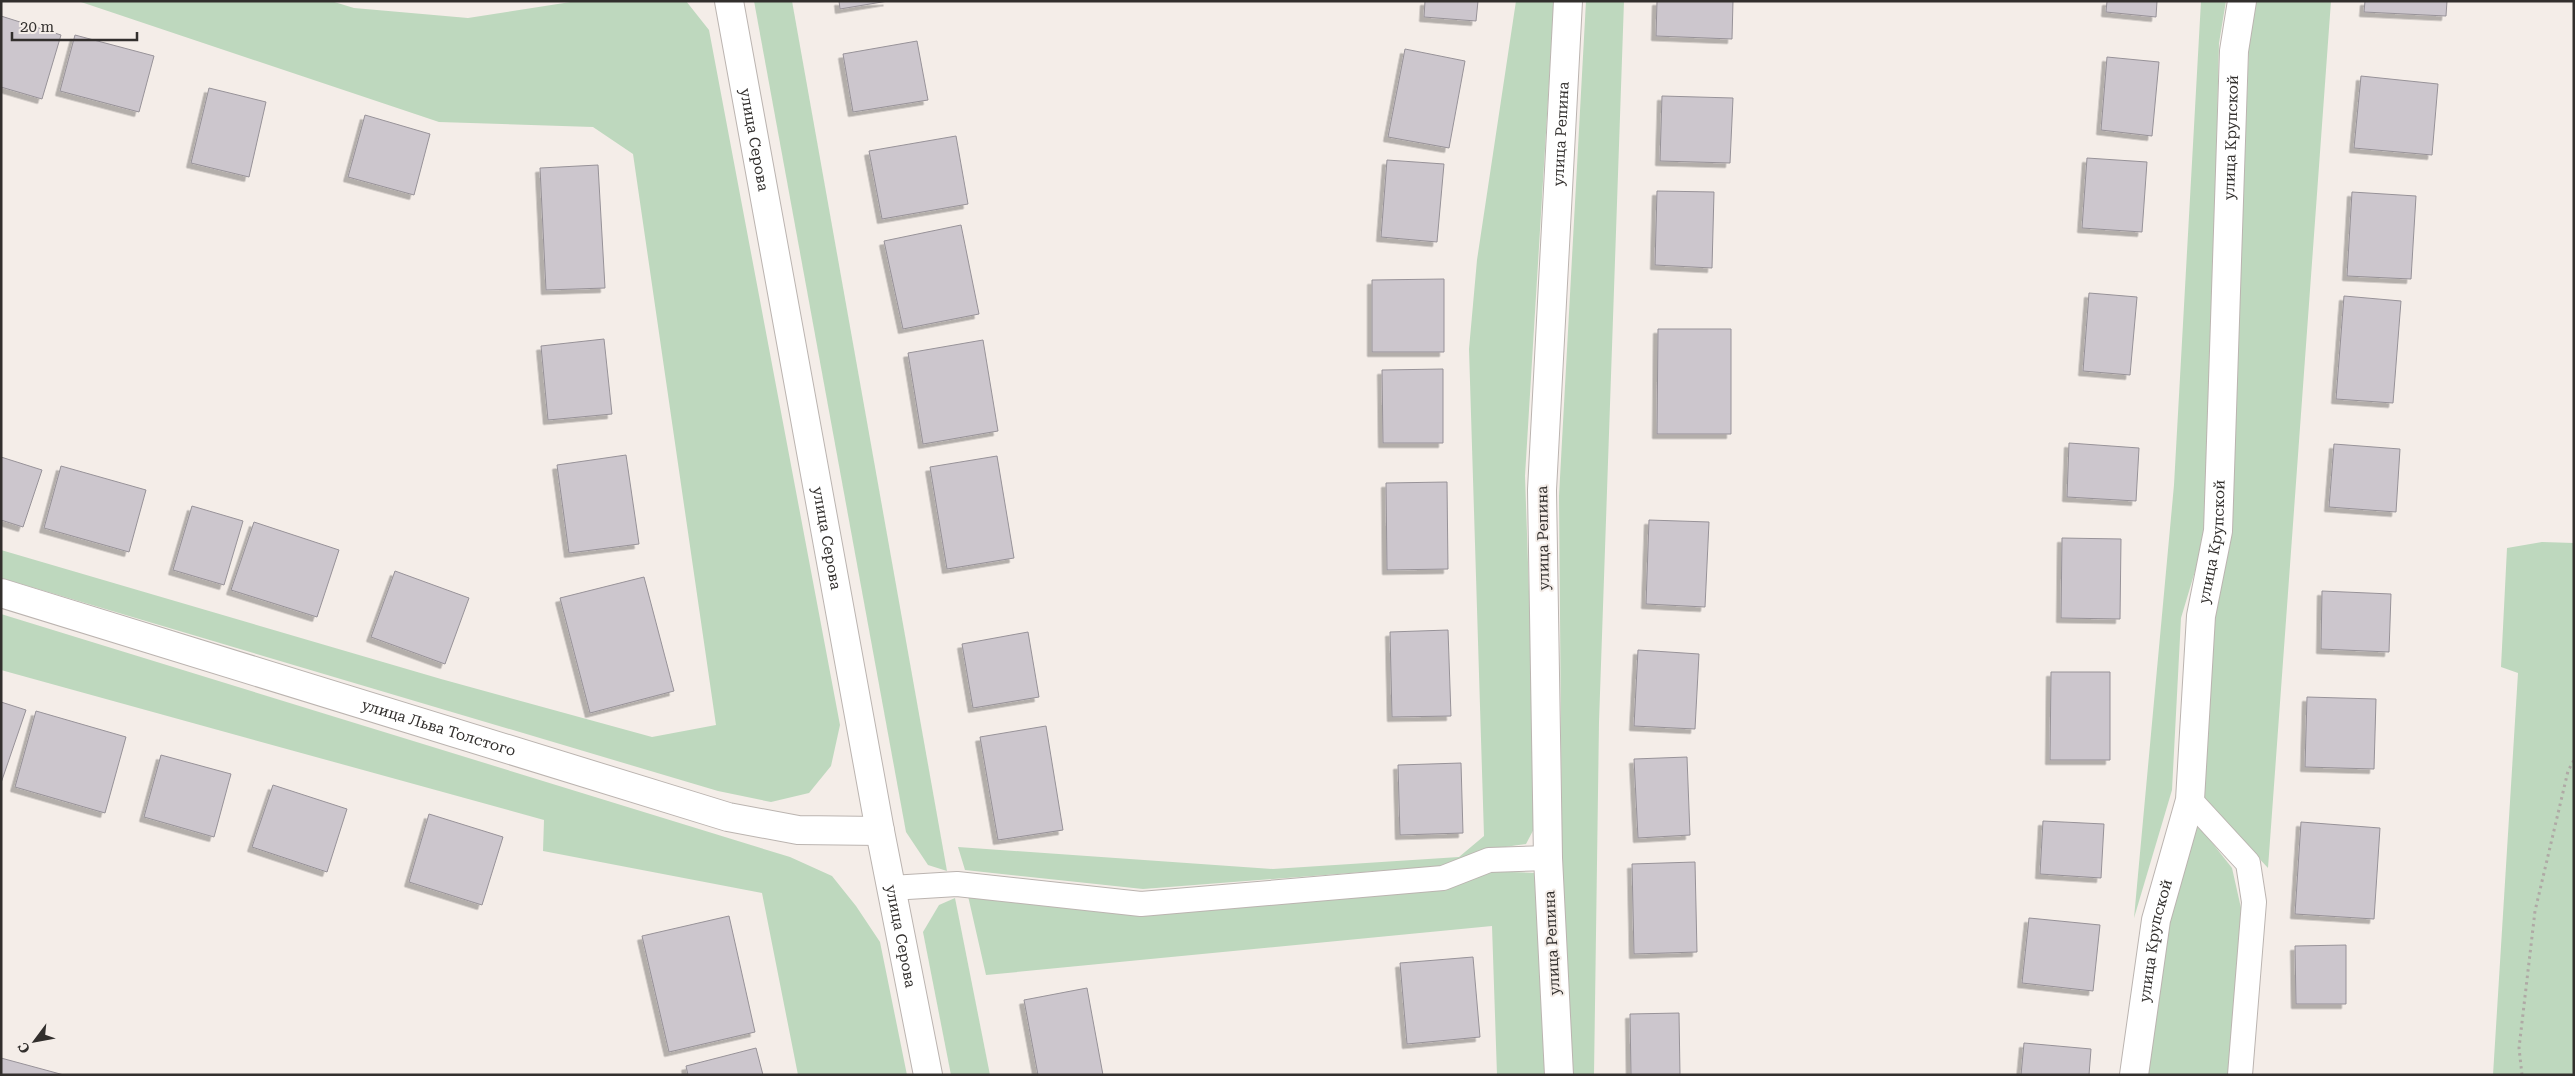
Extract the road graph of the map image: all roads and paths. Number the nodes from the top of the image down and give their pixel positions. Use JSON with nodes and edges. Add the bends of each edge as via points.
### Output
{"nodes":[{"id":1,"x":728,"y":1,"type":"edge"},
{"id":2,"x":1568,"y":1,"type":"edge"},
{"id":3,"x":2242,"y":1,"type":"edge"},
{"id":4,"x":1,"y":593,"type":"edge"},
{"id":5,"x":2574,"y":760,"type":"edge"},
{"id":6,"x":2190,"y":800,"type":"junction"},
{"id":7,"x":880,"y":832,"type":"junction"},
{"id":8,"x":1548,"y":858,"type":"junction"},
{"id":9,"x":891,"y":888,"type":"junction"},
{"id":10,"x":928,"y":1075,"type":"edge"},
{"id":11,"x":1560,"y":1075,"type":"edge"},
{"id":12,"x":2134,"y":1075,"type":"edge"},
{"id":13,"x":2240,"y":1075,"type":"edge"},
{"id":14,"x":2522,"y":1075,"type":"edge"}],
"edges":[{"from":1,"to":7,"type":"street","name":"улица Серова"},
{"from":2,"to":8,"type":"street","name":"улица Репина","via":[[1542,490]]},
{"from":3,"to":6,"type":"street","name":"улица Крупской","via":[[2234,50],[2218,531],[2201,616]]},
{"from":4,"to":7,"type":"street","name":"улица Льва Толстого","via":[[728,817],[798,830]]},
{"from":5,"to":14,"type":"path","via":[[2568,771],[2535,912],[2519,1048]]},
{"from":6,"to":12,"type":"street","name":"улица Крупской","via":[[2156,920]]},
{"from":6,"to":13,"type":"lane","via":[[2248,864],[2254,902]]},
{"from":7,"to":9,"type":"street","name":"улица Серова"},
{"from":8,"to":9,"type":"lane","via":[[1489,860],[1443,878],[1142,904],[957,884]]},
{"from":8,"to":11,"type":"street","name":"улица Репина"},
{"from":9,"to":10,"type":"street","name":"улица Серова"}]}
